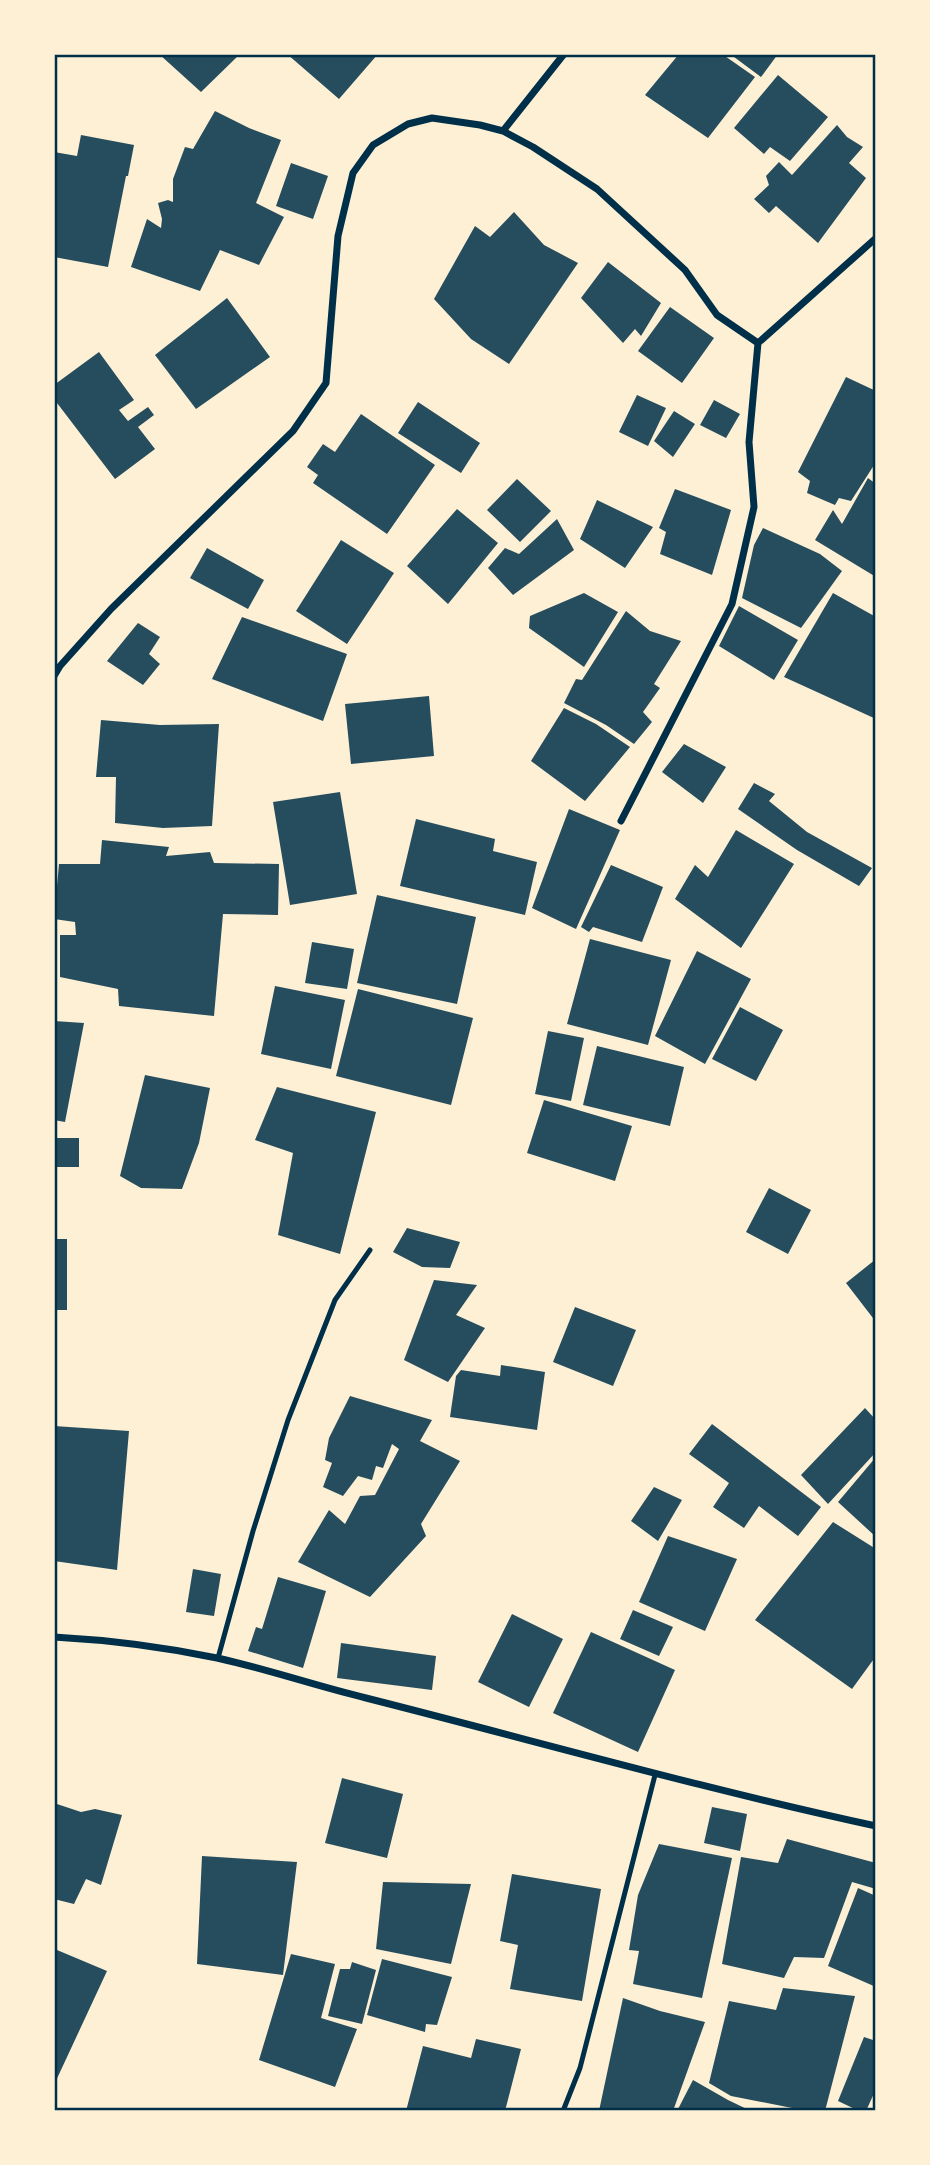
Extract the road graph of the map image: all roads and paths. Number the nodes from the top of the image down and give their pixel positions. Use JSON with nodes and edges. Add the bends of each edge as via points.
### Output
{"nodes":[{"id":1,"x":564,"y":54,"type":"edge"},
{"id":2,"x":503,"y":131,"type":"junction"},
{"id":3,"x":876,"y":238,"type":"edge"},
{"id":4,"x":758,"y":343,"type":"junction"},
{"id":5,"x":54,"y":676,"type":"edge"},
{"id":6,"x":621,"y":821,"type":"dead end"},
{"id":7,"x":370,"y":1250,"type":"dead end"},
{"id":8,"x":54,"y":1637,"type":"edge"},
{"id":9,"x":218,"y":1658,"type":"junction"},
{"id":10,"x":655,"y":1775,"type":"junction"},
{"id":11,"x":876,"y":1826,"type":"edge"},
{"id":12,"x":563,"y":2111,"type":"edge"}],
"edges":[{"from":1,"to":2,"type":"street"},
{"from":2,"to":4,"type":"street","via":[[597,189],[685,270],[717,316]]},
{"from":2,"to":5,"type":"street","via":[[432,118],[408,124],[373,145],[353,173],[338,236],[326,383],[293,431],[111,609]]},
{"from":3,"to":4,"type":"street"},
{"from":4,"to":6,"type":"street","via":[[749,442],[754,507],[732,604]]},
{"from":7,"to":9,"type":"lane","via":[[335,1300],[288,1420]]},
{"from":8,"to":9,"type":"street"},
{"from":9,"to":10,"type":"street"},
{"from":10,"to":11,"type":"street"},
{"from":10,"to":12,"type":"lane","via":[[580,2068]]}]}
